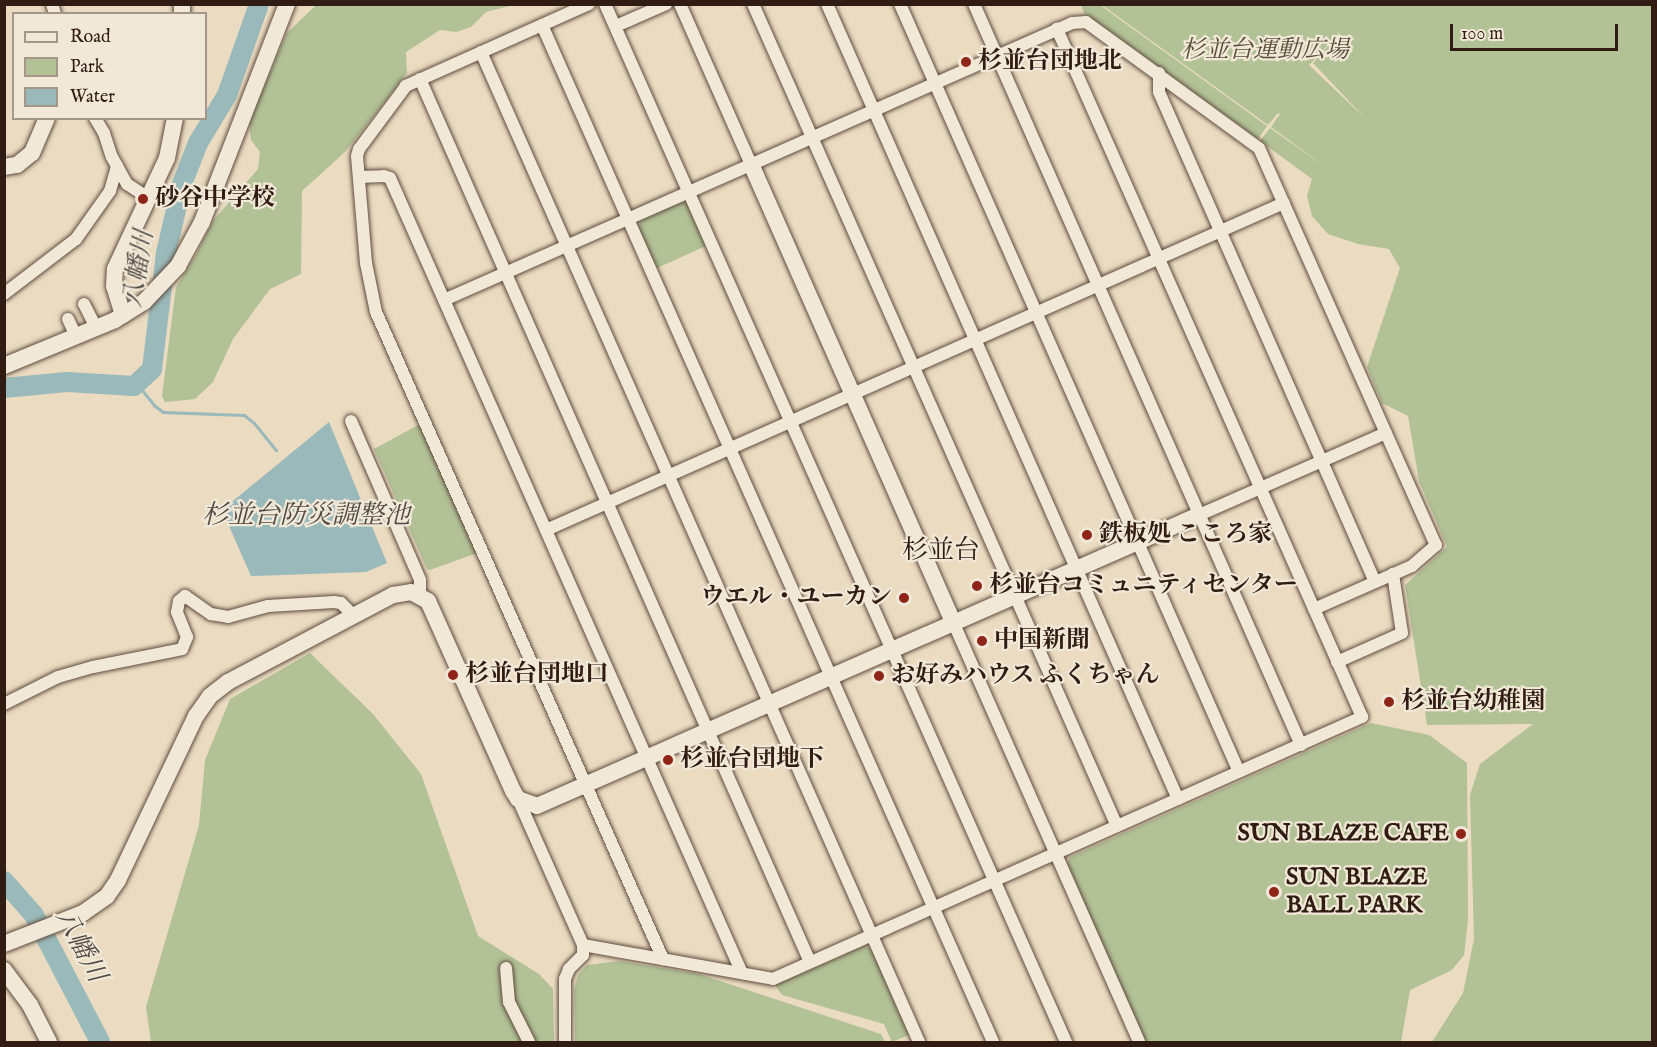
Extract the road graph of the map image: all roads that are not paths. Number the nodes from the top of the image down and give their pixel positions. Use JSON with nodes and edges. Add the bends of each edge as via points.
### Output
{"nodes":[{"id":1,"x":287,"y":4,"type":"edge"},
{"id":2,"x":590,"y":4,"type":"edge"},
{"id":3,"x":605,"y":4,"type":"edge"},
{"id":4,"x":666,"y":4,"type":"edge"},
{"id":5,"x":680,"y":4,"type":"edge"},
{"id":6,"x":753,"y":4,"type":"edge"},
{"id":7,"x":827,"y":4,"type":"edge"},
{"id":8,"x":900,"y":4,"type":"edge"},
{"id":9,"x":974,"y":4,"type":"edge"},
{"id":10,"x":542,"y":25,"type":"junction"},
{"id":11,"x":616,"y":26,"type":"junction"},
{"id":12,"x":1057,"y":29,"type":"junction"},
{"id":13,"x":482,"y":52,"type":"junction"},
{"id":14,"x":996,"y":56,"type":"junction"},
{"id":15,"x":1159,"y":73,"type":"junction"},
{"id":16,"x":420,"y":79,"type":"junction"},
{"id":17,"x":935,"y":83,"type":"junction"},
{"id":18,"x":874,"y":110,"type":"junction"},
{"id":19,"x":46,"y":120,"type":"edge"},
{"id":20,"x":95,"y":120,"type":"edge"},
{"id":21,"x":175,"y":120,"type":"edge"},
{"id":22,"x":812,"y":137,"type":"junction"},
{"id":23,"x":751,"y":164,"type":"junction"},
{"id":24,"x":117,"y":166,"type":"junction"},
{"id":25,"x":4,"y":167,"type":"edge"},
{"id":26,"x":359,"y":177,"type":"junction"},
{"id":27,"x":689,"y":191,"type":"junction"},
{"id":28,"x":150,"y":199,"type":"junction"},
{"id":29,"x":1284,"y":203,"type":"junction"},
{"id":30,"x":628,"y":218,"type":"junction"},
{"id":31,"x":1220,"y":231,"type":"junction"},
{"id":32,"x":567,"y":245,"type":"junction"},
{"id":33,"x":1159,"y":258,"type":"junction"},
{"id":34,"x":505,"y":272,"type":"junction"},
{"id":35,"x":1098,"y":285,"type":"junction"},
{"id":36,"x":4,"y":294,"type":"edge"},
{"id":37,"x":444,"y":300,"type":"junction"},
{"id":38,"x":84,"y":304,"type":"dead end"},
{"id":39,"x":1036,"y":313,"type":"junction"},
{"id":40,"x":123,"y":315,"type":"junction"},
{"id":41,"x":68,"y":319,"type":"dead end"},
{"id":42,"x":96,"y":328,"type":"junction"},
{"id":43,"x":76,"y":336,"type":"junction"},
{"id":44,"x":975,"y":340,"type":"junction"},
{"id":45,"x":4,"y":366,"type":"edge"},
{"id":46,"x":914,"y":367,"type":"junction"},
{"id":47,"x":852,"y":394,"type":"junction"},
{"id":48,"x":351,"y":421,"type":"dead end"},
{"id":49,"x":791,"y":421,"type":"junction"},
{"id":50,"x":1386,"y":433,"type":"junction"},
{"id":51,"x":729,"y":448,"type":"junction"},
{"id":52,"x":1322,"y":461,"type":"junction"},
{"id":53,"x":669,"y":475,"type":"junction"},
{"id":54,"x":1261,"y":488,"type":"junction"},
{"id":55,"x":607,"y":502,"type":"junction"},
{"id":56,"x":1200,"y":515,"type":"junction"},
{"id":57,"x":546,"y":530,"type":"junction"},
{"id":58,"x":1138,"y":543,"type":"junction"},
{"id":59,"x":1077,"y":570,"type":"junction"},
{"id":60,"x":1393,"y":574,"type":"junction"},
{"id":61,"x":1375,"y":582,"type":"junction"},
{"id":62,"x":420,"y":595,"type":"junction"},
{"id":63,"x":1016,"y":597,"type":"junction"},
{"id":64,"x":1314,"y":609,"type":"junction"},
{"id":65,"x":354,"y":616,"type":"junction"},
{"id":66,"x":954,"y":624,"type":"junction"},
{"id":67,"x":892,"y":651,"type":"junction"},
{"id":68,"x":1337,"y":662,"type":"junction"},
{"id":69,"x":831,"y":678,"type":"junction"},
{"id":70,"x":4,"y":704,"type":"edge"},
{"id":71,"x":770,"y":705,"type":"junction"},
{"id":72,"x":709,"y":732,"type":"junction"},
{"id":73,"x":1301,"y":745,"type":"junction"},
{"id":74,"x":647,"y":759,"type":"junction"},
{"id":75,"x":1239,"y":772,"type":"junction"},
{"id":76,"x":586,"y":786,"type":"junction"},
{"id":77,"x":518,"y":799,"type":"junction"},
{"id":78,"x":1178,"y":799,"type":"junction"},
{"id":79,"x":1117,"y":826,"type":"junction"},
{"id":80,"x":1055,"y":854,"type":"junction"},
{"id":81,"x":994,"y":881,"type":"junction"},
{"id":82,"x":933,"y":908,"type":"junction"},
{"id":83,"x":872,"y":935,"type":"junction"},
{"id":84,"x":4,"y":944,"type":"edge"},
{"id":85,"x":583,"y":945,"type":"junction"},
{"id":86,"x":663,"y":959,"type":"junction"},
{"id":87,"x":810,"y":962,"type":"junction"},
{"id":88,"x":506,"y":968,"type":"dead end"},
{"id":89,"x":4,"y":970,"type":"edge"},
{"id":90,"x":742,"y":974,"type":"junction"},
{"id":91,"x":49,"y":1042,"type":"edge"},
{"id":92,"x":529,"y":1042,"type":"edge"},
{"id":93,"x":565,"y":1042,"type":"edge"},
{"id":94,"x":919,"y":1042,"type":"edge"},
{"id":95,"x":993,"y":1042,"type":"edge"},
{"id":96,"x":1066,"y":1042,"type":"edge"},
{"id":97,"x":1139,"y":1042,"type":"edge"}],
"edges":[{"from":1,"to":40,"type":"street","via":[[185,257],[144,302]]},
{"from":2,"to":10,"type":"street"},
{"from":3,"to":11,"type":"street"},
{"from":4,"to":11,"type":"street"},
{"from":5,"to":23,"type":"street"},
{"from":6,"to":22,"type":"street"},
{"from":7,"to":18,"type":"street"},
{"from":8,"to":17,"type":"street"},
{"from":9,"to":14,"type":"street"},
{"from":10,"to":13,"type":"street"},
{"from":10,"to":30,"type":"street"},
{"from":11,"to":27,"type":"street"},
{"from":12,"to":14,"type":"street"},
{"from":12,"to":15,"type":"street","via":[[1086,22]]},
{"from":12,"to":33,"type":"street"},
{"from":13,"to":16,"type":"street"},
{"from":13,"to":32,"type":"street"},
{"from":14,"to":17,"type":"street"},
{"from":14,"to":35,"type":"street"},
{"from":15,"to":29,"type":"street","via":[[1257,145]]},
{"from":15,"to":31,"type":"street","via":[[1159,92]]},
{"from":16,"to":26,"type":"street","via":[[404,87],[359,149]]},
{"from":16,"to":34,"type":"street"},
{"from":17,"to":18,"type":"street"},
{"from":17,"to":39,"type":"street"},
{"from":18,"to":22,"type":"street"},
{"from":18,"to":44,"type":"street"},
{"from":19,"to":25,"type":"street","via":[[32,153],[17,165]]},
{"from":20,"to":24,"type":"street"},
{"from":21,"to":28,"type":"street","via":[[167,158]]},
{"from":22,"to":23,"type":"street"},
{"from":22,"to":46,"type":"street"},
{"from":23,"to":27,"type":"street"},
{"from":23,"to":47,"type":"street"},
{"from":24,"to":28,"type":"street","via":[[131,188]]},
{"from":24,"to":36,"type":"street","via":[[110,191],[76,240]]},
{"from":26,"to":37,"type":"street","via":[[390,178]]},
{"from":26,"to":76,"type":"street","via":[[366,264],[376,312]]},
{"from":27,"to":30,"type":"street"},
{"from":27,"to":49,"type":"street"},
{"from":28,"to":40,"type":"street","via":[[115,269],[114,286]]},
{"from":29,"to":31,"type":"street"},
{"from":29,"to":50,"type":"street"},
{"from":30,"to":32,"type":"street"},
{"from":30,"to":51,"type":"street"},
{"from":31,"to":33,"type":"street"},
{"from":31,"to":52,"type":"street"},
{"from":32,"to":34,"type":"street"},
{"from":32,"to":53,"type":"street"},
{"from":33,"to":35,"type":"street"},
{"from":33,"to":54,"type":"street"},
{"from":34,"to":37,"type":"street"},
{"from":34,"to":55,"type":"street"},
{"from":35,"to":39,"type":"street"},
{"from":35,"to":56,"type":"street"},
{"from":37,"to":57,"type":"street"},
{"from":38,"to":42,"type":"street"},
{"from":39,"to":44,"type":"street"},
{"from":39,"to":58,"type":"street"},
{"from":40,"to":42,"type":"street"},
{"from":41,"to":43,"type":"street"},
{"from":42,"to":43,"type":"street"},
{"from":43,"to":45,"type":"street"},
{"from":44,"to":46,"type":"street"},
{"from":44,"to":59,"type":"street"},
{"from":46,"to":47,"type":"street"},
{"from":46,"to":63,"type":"street"},
{"from":47,"to":49,"type":"street"},
{"from":47,"to":66,"type":"street"},
{"from":48,"to":62,"type":"street","via":[[420,580]]},
{"from":49,"to":51,"type":"street"},
{"from":49,"to":67,"type":"street"},
{"from":50,"to":52,"type":"street"},
{"from":50,"to":60,"type":"street","via":[[1436,545],[1412,566]]},
{"from":51,"to":53,"type":"street"},
{"from":51,"to":69,"type":"street"},
{"from":52,"to":54,"type":"street"},
{"from":52,"to":61,"type":"street"},
{"from":53,"to":55,"type":"street"},
{"from":53,"to":71,"type":"street"},
{"from":54,"to":56,"type":"street"},
{"from":54,"to":64,"type":"street"},
{"from":55,"to":57,"type":"street"},
{"from":55,"to":72,"type":"street"},
{"from":56,"to":58,"type":"street"},
{"from":56,"to":73,"type":"street"},
{"from":57,"to":74,"type":"street"},
{"from":58,"to":59,"type":"street"},
{"from":58,"to":75,"type":"street"},
{"from":59,"to":63,"type":"street"},
{"from":59,"to":78,"type":"street"},
{"from":60,"to":61,"type":"street"},
{"from":60,"to":68,"type":"street","via":[[1402,633]]},
{"from":61,"to":64,"type":"street"},
{"from":62,"to":65,"type":"street","via":[[402,592]]},
{"from":62,"to":77,"type":"street","via":[[433,609]]},
{"from":63,"to":66,"type":"street"},
{"from":63,"to":79,"type":"street"},
{"from":64,"to":68,"type":"street"},
{"from":65,"to":70,"type":"street","via":[[341,603],[334,602],[268,606],[228,617],[211,614],[185,596],[179,601],[177,612],[187,637],[182,649],[57,677]]},
{"from":65,"to":84,"type":"street","via":[[228,682],[210,696],[196,716],[113,889],[92,909]]},
{"from":66,"to":67,"type":"street"},
{"from":66,"to":80,"type":"street"},
{"from":67,"to":69,"type":"street"},
{"from":67,"to":81,"type":"street"},
{"from":68,"to":73,"type":"street","via":[[1362,717]]},
{"from":69,"to":71,"type":"street"},
{"from":69,"to":82,"type":"street"},
{"from":71,"to":72,"type":"street"},
{"from":71,"to":83,"type":"street"},
{"from":72,"to":74,"type":"street"},
{"from":72,"to":87,"type":"street"},
{"from":73,"to":75,"type":"street"},
{"from":74,"to":76,"type":"street"},
{"from":74,"to":90,"type":"street"},
{"from":75,"to":78,"type":"street"},
{"from":76,"to":77,"type":"street","via":[[537,806]]},
{"from":76,"to":86,"type":"street"},
{"from":77,"to":85,"type":"street"},
{"from":78,"to":79,"type":"street"},
{"from":79,"to":80,"type":"street"},
{"from":80,"to":81,"type":"street"},
{"from":80,"to":97,"type":"street"},
{"from":81,"to":82,"type":"street"},
{"from":81,"to":96,"type":"street"},
{"from":82,"to":83,"type":"street"},
{"from":82,"to":95,"type":"street"},
{"from":83,"to":87,"type":"street"},
{"from":83,"to":94,"type":"street"},
{"from":85,"to":86,"type":"street"},
{"from":85,"to":93,"type":"street","via":[[583,954],[565,979]]},
{"from":86,"to":90,"type":"street"},
{"from":87,"to":90,"type":"street","via":[[773,979]]},
{"from":88,"to":92,"type":"street","via":[[509,1002]]},
{"from":89,"to":91,"type":"street","via":[[30,1005]]}]}
